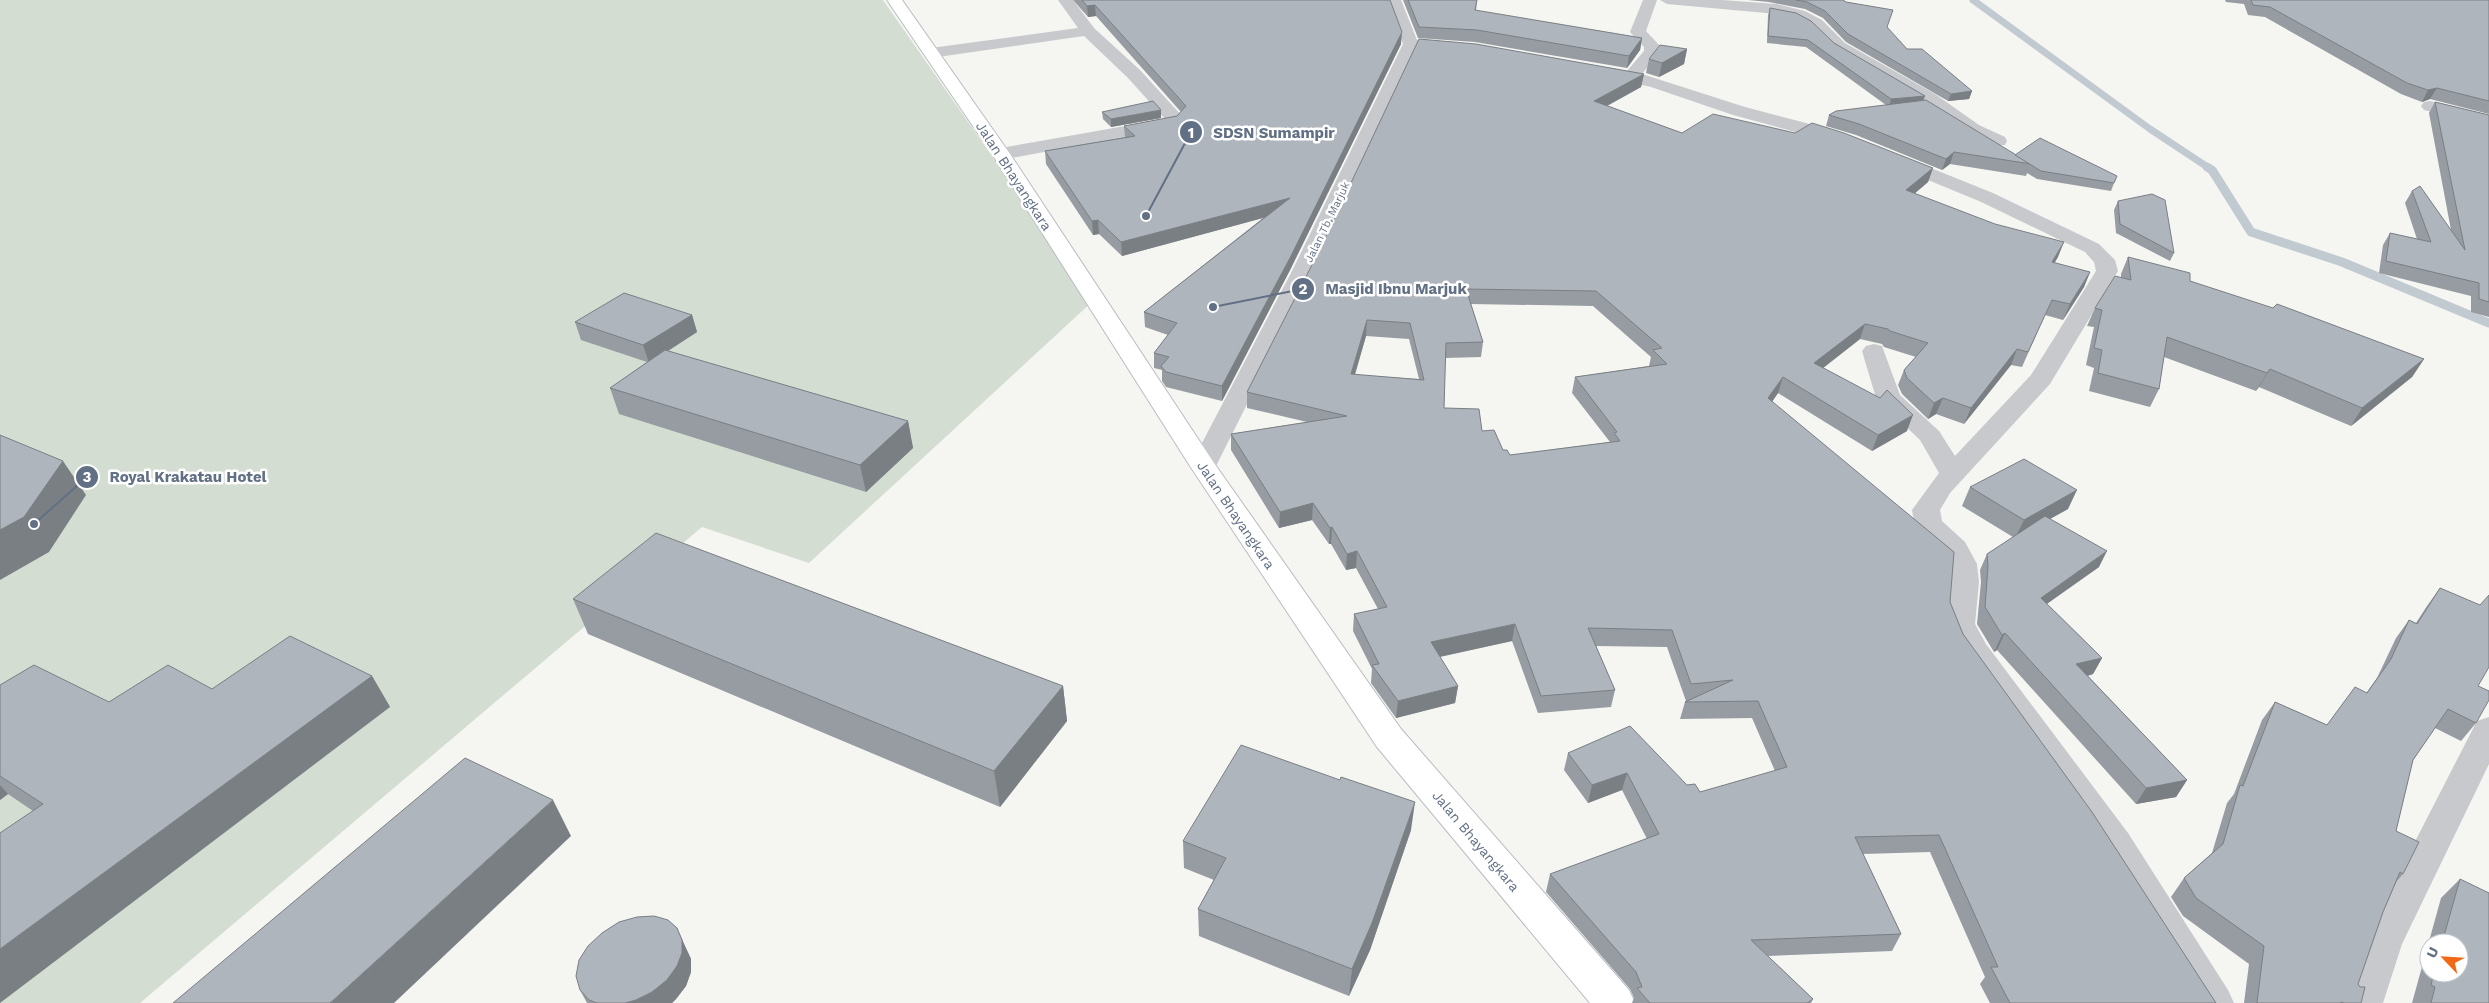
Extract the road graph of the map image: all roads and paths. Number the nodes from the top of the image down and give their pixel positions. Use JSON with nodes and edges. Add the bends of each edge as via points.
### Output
{"nodes":[{"id":1,"x":894,"y":0,"type":"edge"},
{"id":2,"x":1065,"y":0,"type":"edge"},
{"id":3,"x":1394,"y":0,"type":"edge"},
{"id":4,"x":1650,"y":0,"type":"edge"},
{"id":5,"x":1667,"y":0,"type":"edge"},
{"id":6,"x":1704,"y":1,"type":"edge"},
{"id":7,"x":1088,"y":30,"type":"junction"},
{"id":8,"x":1411,"y":44,"type":"junction"},
{"id":9,"x":1469,"y":49,"type":"edge"},
{"id":10,"x":931,"y":53,"type":"junction"},
{"id":11,"x":1588,"y":68,"type":"edge"},
{"id":12,"x":1632,"y":76,"type":"junction"},
{"id":13,"x":2430,"y":106,"type":"dead end"},
{"id":14,"x":2489,"y":121,"type":"edge"},
{"id":15,"x":1998,"y":141,"type":"edge"},
{"id":16,"x":1001,"y":154,"type":"junction"},
{"id":17,"x":1874,"y":351,"type":"dead end"},
{"id":18,"x":1203,"y":466,"type":"junction"},
{"id":19,"x":1952,"y":473,"type":"junction"},
{"id":20,"x":2489,"y":730,"type":"edge"},
{"id":21,"x":1615,"y":1003,"type":"edge"},
{"id":22,"x":2214,"y":1003,"type":"edge"},
{"id":23,"x":2363,"y":1003,"type":"edge"}],
"edges":[{"from":1,"to":10,"type":"street","name":"Jalan Bhayangkara"},
{"from":2,"to":7,"type":"street"},
{"from":3,"to":8,"type":"street"},
{"from":4,"to":12,"type":"street","via":[[1638,32],[1652,46],[1652,52]]},
{"from":5,"to":6,"type":"street"},
{"from":6,"to":15,"type":"street","via":[[1800,14],[1816,23],[1839,46],[1929,98],[1973,129]]},
{"from":7,"to":10,"type":"street"},
{"from":7,"to":16,"type":"street","via":[[1134,74],[1175,122]]},
{"from":8,"to":9,"type":"street"},
{"from":8,"to":18,"type":"street","name":"Jalan Tb. Marjuk","via":[[1307,263]]},
{"from":10,"to":16,"type":"street","name":"Jalan Bhayangkara"},
{"from":11,"to":12,"type":"street"},
{"from":12,"to":19,"type":"street","via":[[1871,150],[1986,197],[2092,248],[2104,260],[2107,271],[2041,378]]},
{"from":13,"to":14,"type":"street"},
{"from":16,"to":18,"type":"street","name":"Jalan Bhayangkara"},
{"from":17,"to":19,"type":"street","via":[[1888,398],[1930,436]]},
{"from":18,"to":21,"type":"street","name":"Jalan Bhayangkara","via":[[1389,738]]},
{"from":19,"to":22,"type":"street","via":[[1926,510],[1928,524],[1955,549],[1962,564],[1964,582],[1960,624],[1964,633],[1973,650],[2115,844]]},
{"from":20,"to":23,"type":"street","via":[[2383,944]]}]}
